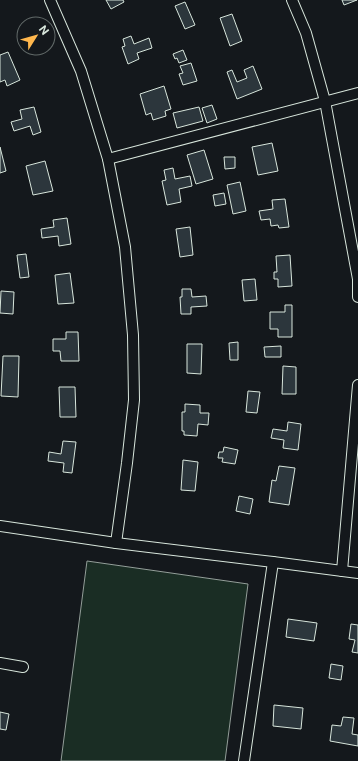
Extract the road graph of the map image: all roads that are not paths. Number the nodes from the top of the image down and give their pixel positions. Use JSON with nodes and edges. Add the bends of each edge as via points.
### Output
{"nodes":[{"id":1,"x":50,"y":0,"type":"edge"},
{"id":2,"x":292,"y":0,"type":"edge"},
{"id":3,"x":358,"y":93,"type":"edge"},
{"id":4,"x":325,"y":101,"type":"junction"},
{"id":5,"x":108,"y":159,"type":"junction"},
{"id":6,"x":358,"y":297,"type":"edge"},
{"id":7,"x":358,"y":385,"type":"edge"},
{"id":8,"x":0,"y":526,"type":"edge"},
{"id":9,"x":116,"y":544,"type":"junction"},
{"id":10,"x":273,"y":562,"type":"junction"},
{"id":11,"x":342,"y":571,"type":"junction"},
{"id":12,"x":358,"y":574,"type":"edge"},
{"id":13,"x":0,"y":663,"type":"edge"},
{"id":14,"x":23,"y":667,"type":"dead end"},
{"id":15,"x":244,"y":761,"type":"edge"}],
"edges":[{"from":1,"to":5,"type":"street","via":[[81,71]]},
{"from":2,"to":4,"type":"street","via":[[306,33]]},
{"from":3,"to":4,"type":"street"},
{"from":4,"to":5,"type":"street"},
{"from":4,"to":6,"type":"street","via":[[358,280]]},
{"from":5,"to":9,"type":"street","via":[[125,248],[133,335],[134,393]]},
{"from":7,"to":11,"type":"street"},
{"from":8,"to":9,"type":"street"},
{"from":9,"to":10,"type":"street"},
{"from":10,"to":11,"type":"street"},
{"from":10,"to":15,"type":"street"},
{"from":11,"to":12,"type":"street"},
{"from":13,"to":14,"type":"street"}]}
